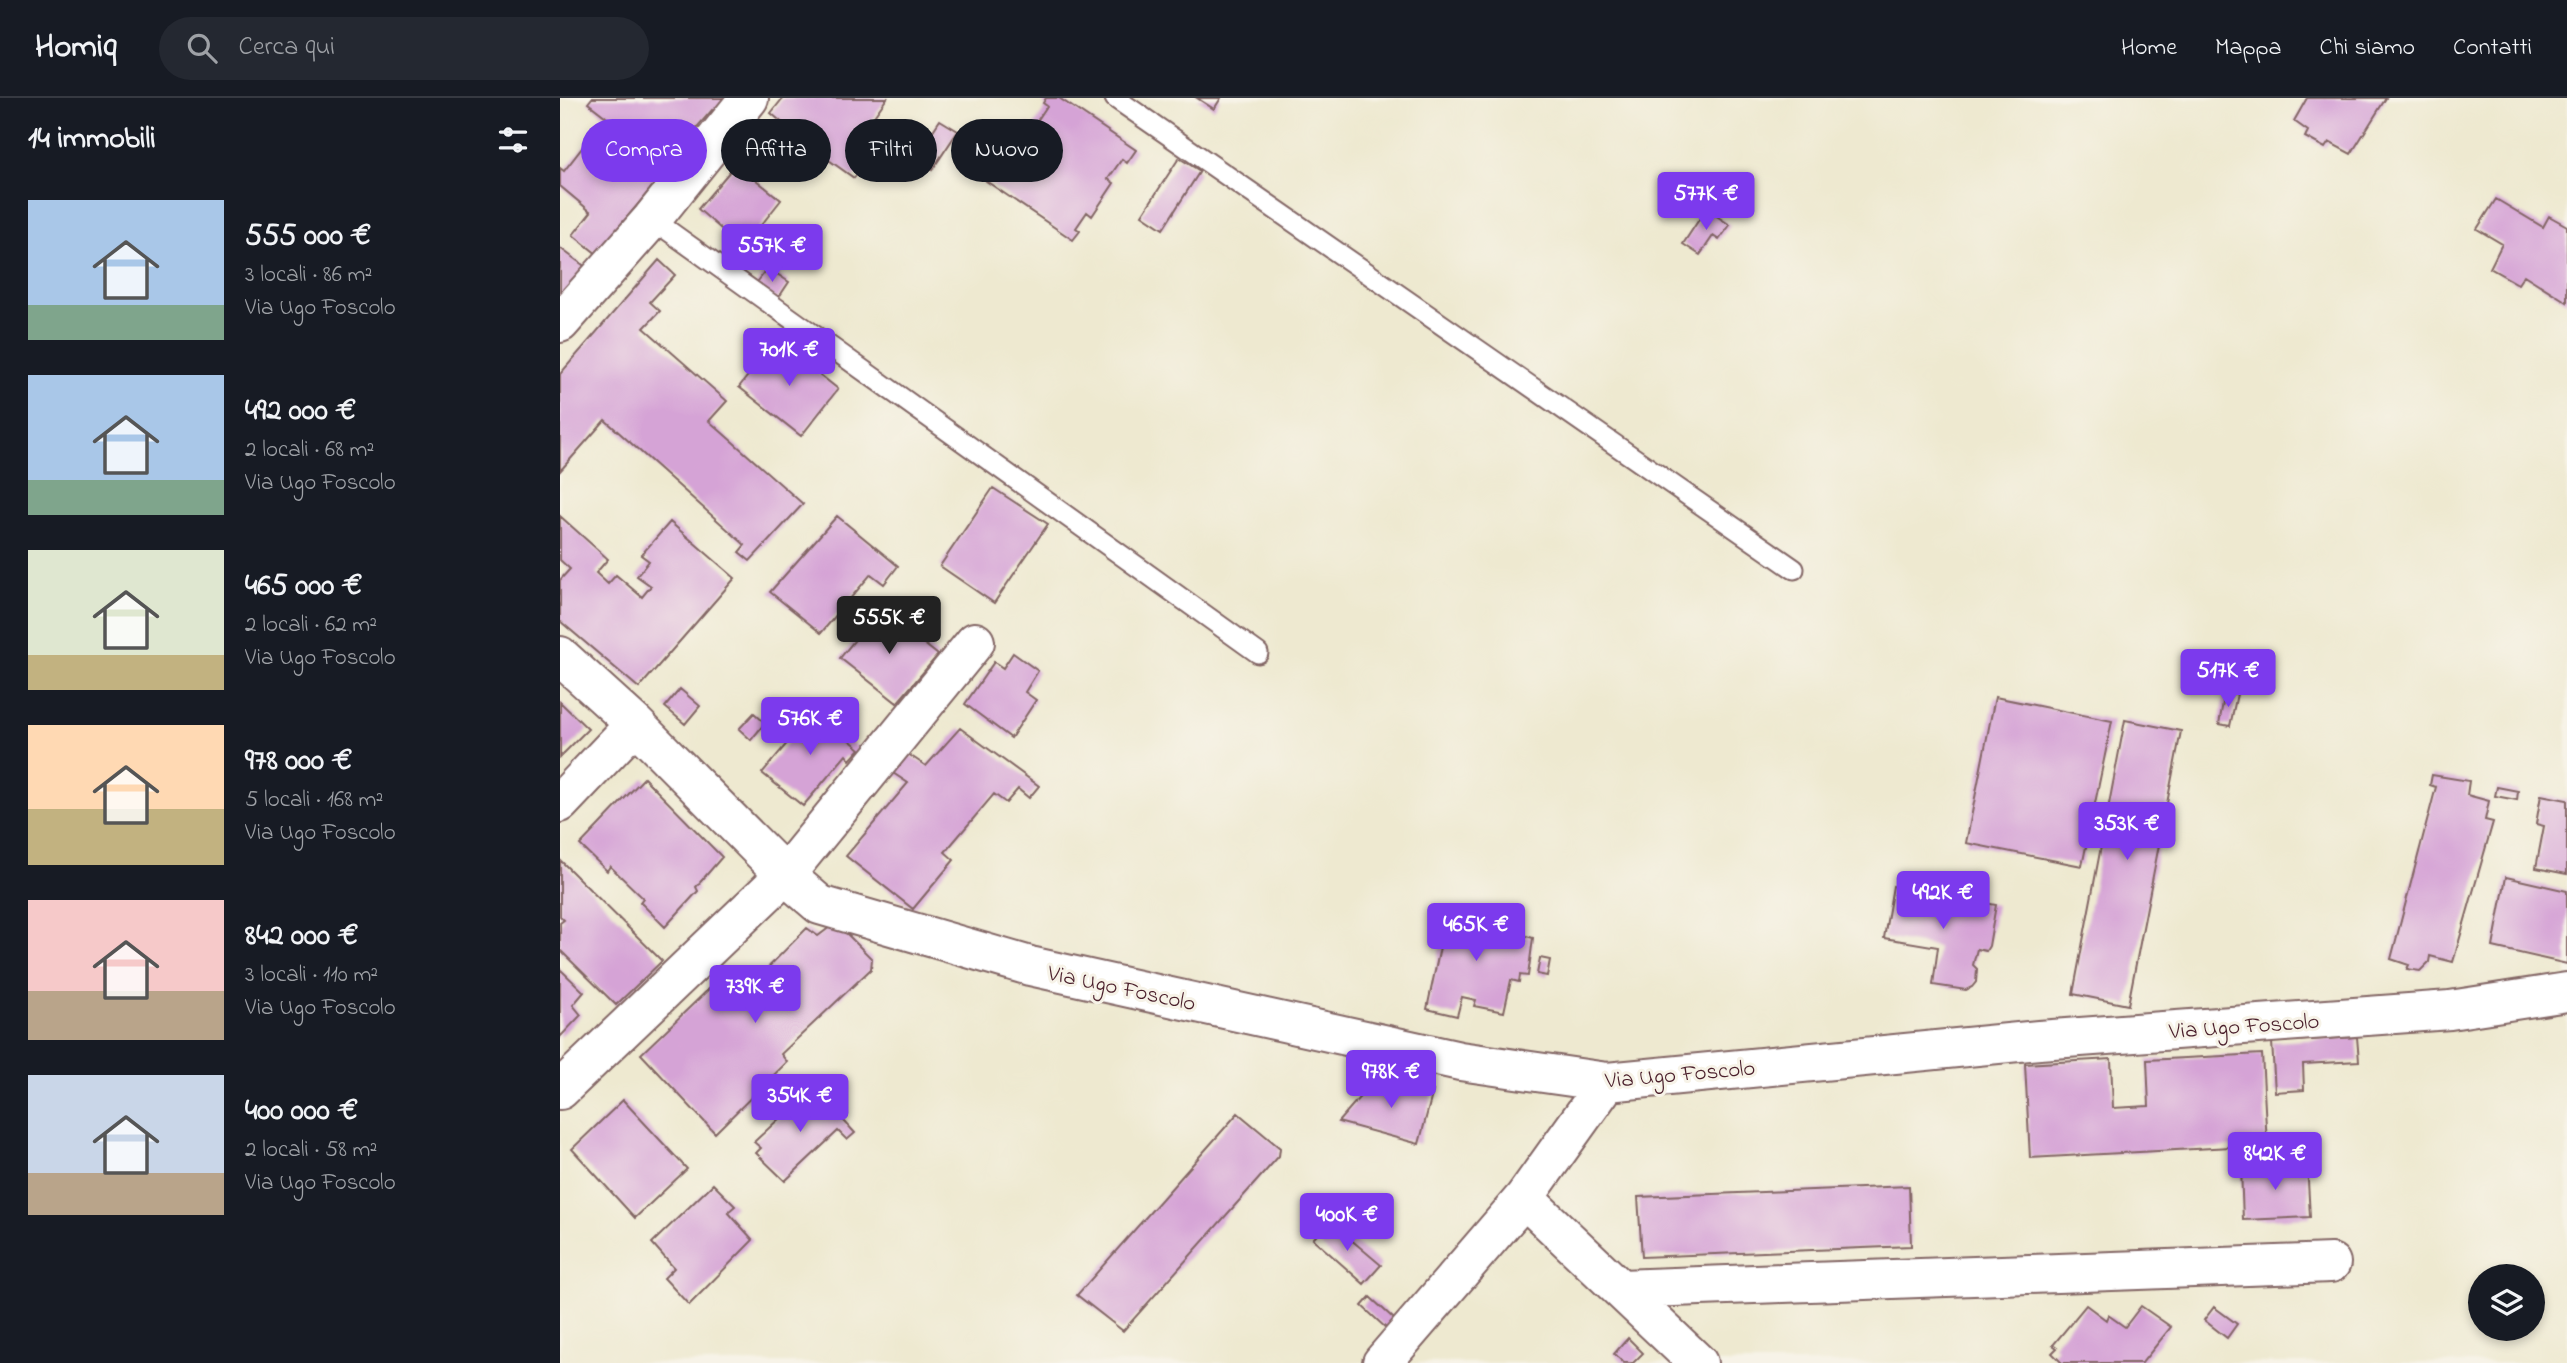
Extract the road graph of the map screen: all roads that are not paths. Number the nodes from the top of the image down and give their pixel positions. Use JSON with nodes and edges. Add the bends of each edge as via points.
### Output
{"nodes":[{"id":1,"x":749,"y":98,"type":"edge"},
{"id":2,"x":1115,"y":98,"type":"edge"},
{"id":3,"x":652,"y":219,"type":"junction"},
{"id":4,"x":560,"y":323,"type":"edge"},
{"id":5,"x":1794,"y":569,"type":"dead end"},
{"id":6,"x":975,"y":642,"type":"dead end"},
{"id":7,"x":1258,"y":653,"type":"dead end"},
{"id":8,"x":560,"y":656,"type":"edge"},
{"id":9,"x":635,"y":724,"type":"junction"},
{"id":10,"x":560,"y":803,"type":"edge"},
{"id":11,"x":785,"y":875,"type":"junction"},
{"id":12,"x":2567,"y":992,"type":"edge"},
{"id":13,"x":1607,"y":1082,"type":"junction"},
{"id":14,"x":560,"y":1090,"type":"edge"},
{"id":15,"x":1524,"y":1198,"type":"junction"},
{"id":16,"x":2331,"y":1263,"type":"dead end"},
{"id":17,"x":1620,"y":1289,"type":"junction"},
{"id":18,"x":1382,"y":1363,"type":"edge"},
{"id":19,"x":1698,"y":1363,"type":"edge"}],
"edges":[{"from":1,"to":3,"type":"street"},
{"from":2,"to":5,"type":"lane"},
{"from":3,"to":4,"type":"street"},
{"from":3,"to":7,"type":"lane"},
{"from":6,"to":11,"type":"street"},
{"from":8,"to":9,"type":"street","name":"Via Ugo Foscolo"},
{"from":9,"to":10,"type":"street"},
{"from":9,"to":11,"type":"street","name":"Via Ugo Foscolo"},
{"from":11,"to":13,"type":"street","name":"Via Ugo Foscolo","via":[[820,905],[1030,966],[1460,1061]]},
{"from":11,"to":14,"type":"street"},
{"from":12,"to":13,"type":"street","name":"Via Ugo Foscolo","via":[[2450,1010],[2039,1040]]},
{"from":13,"to":15,"type":"street"},
{"from":15,"to":17,"type":"street"},
{"from":15,"to":18,"type":"street"},
{"from":16,"to":17,"type":"street"},
{"from":17,"to":19,"type":"street"}]}
